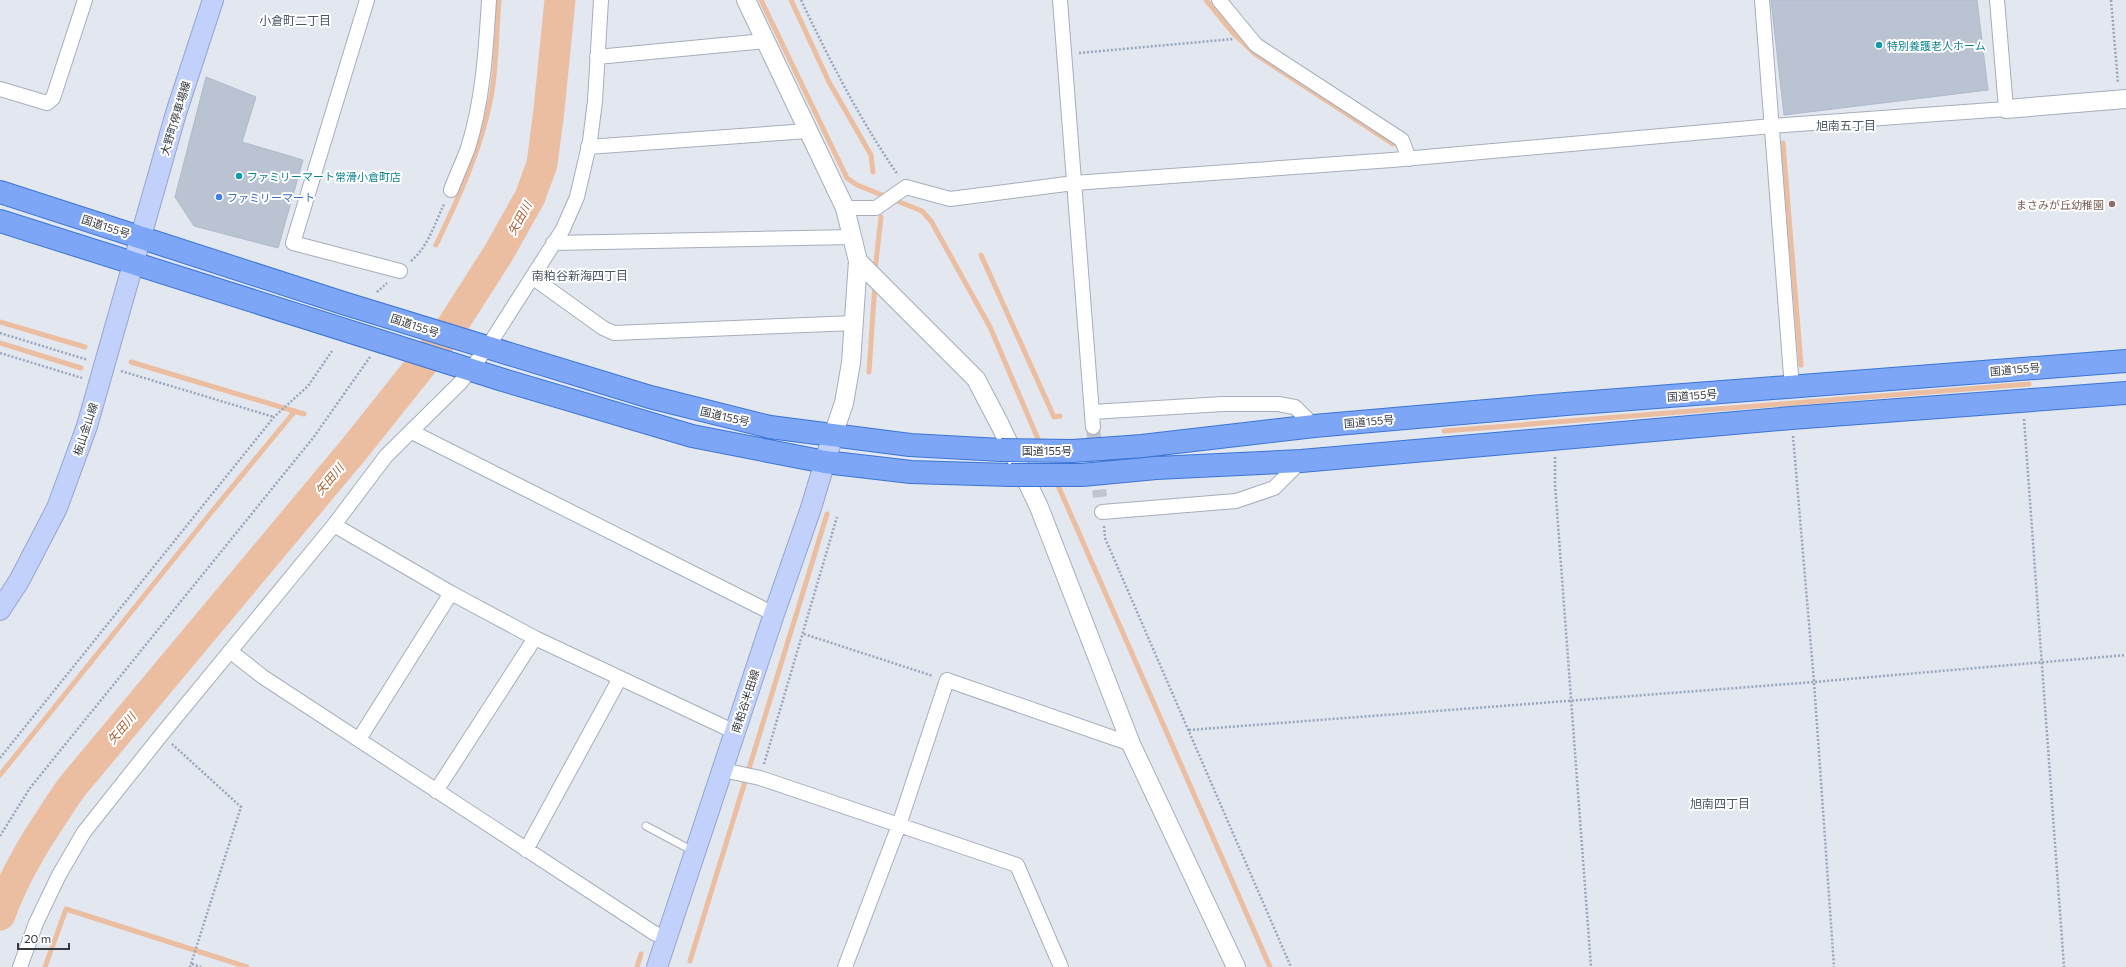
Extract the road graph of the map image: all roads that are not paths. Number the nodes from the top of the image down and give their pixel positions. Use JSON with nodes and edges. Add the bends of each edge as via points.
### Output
{"nodes":[{"id":1,"x":85,"y":0,"type":"edge"},
{"id":2,"x":213,"y":0,"type":"edge"},
{"id":3,"x":367,"y":0,"type":"edge"},
{"id":4,"x":489,"y":0,"type":"edge"},
{"id":5,"x":601,"y":0,"type":"edge"},
{"id":6,"x":746,"y":0,"type":"edge"},
{"id":7,"x":1060,"y":0,"type":"edge"},
{"id":8,"x":1219,"y":0,"type":"edge"},
{"id":9,"x":1762,"y":0,"type":"edge"},
{"id":10,"x":1997,"y":0,"type":"edge"},
{"id":11,"x":765,"y":41,"type":"junction"},
{"id":12,"x":597,"y":57,"type":"junction"},
{"id":13,"x":0,"y":89,"type":"edge"},
{"id":14,"x":2123,"y":100,"type":"edge"},
{"id":15,"x":2006,"y":109,"type":"junction"},
{"id":16,"x":1772,"y":126,"type":"junction"},
{"id":17,"x":808,"y":131,"type":"junction"},
{"id":18,"x":588,"y":147,"type":"junction"},
{"id":19,"x":1409,"y":159,"type":"junction"},
{"id":20,"x":1074,"y":183,"type":"junction"},
{"id":21,"x":450,"y":190,"type":"road end"},
{"id":22,"x":0,"y":192,"type":"edge"},
{"id":23,"x":845,"y":208,"type":"junction"},
{"id":24,"x":0,"y":221,"type":"edge"},
{"id":25,"x":853,"y":237,"type":"junction"},
{"id":26,"x":141,"y":238,"type":"junction"},
{"id":27,"x":553,"y":243,"type":"junction"},
{"id":28,"x":858,"y":261,"type":"junction"},
{"id":29,"x":133,"y":264,"type":"junction"},
{"id":30,"x":400,"y":271,"type":"road end"},
{"id":31,"x":532,"y":277,"type":"junction"},
{"id":32,"x":855,"y":323,"type":"junction"},
{"id":33,"x":480,"y":346,"type":"junction"},
{"id":34,"x":2126,"y":361,"type":"edge"},
{"id":35,"x":463,"y":367,"type":"junction"},
{"id":36,"x":1792,"y":388,"type":"junction"},
{"id":37,"x":2126,"y":393,"type":"edge"},
{"id":38,"x":1092,"y":412,"type":"junction"},
{"id":39,"x":1314,"y":426,"type":"junction"},
{"id":40,"x":1093,"y":427,"type":"tunnel mouth"},
{"id":41,"x":412,"y":432,"type":"junction"},
{"id":42,"x":833,"y":435,"type":"junction"},
{"id":43,"x":1301,"y":461,"type":"junction"},
{"id":44,"x":824,"y":462,"type":"junction"},
{"id":45,"x":1102,"y":512,"type":"road end"},
{"id":46,"x":334,"y":525,"type":"junction"},
{"id":47,"x":451,"y":593,"type":"junction"},
{"id":48,"x":0,"y":610,"type":"edge"},
{"id":49,"x":774,"y":614,"type":"junction"},
{"id":50,"x":535,"y":638,"type":"junction"},
{"id":51,"x":230,"y":651,"type":"junction"},
{"id":52,"x":620,"y":678,"type":"junction"},
{"id":53,"x":735,"y":732,"type":"junction"},
{"id":54,"x":359,"y":739,"type":"junction"},
{"id":55,"x":1131,"y":744,"type":"junction"},
{"id":56,"x":723,"y":770,"type":"junction"},
{"id":57,"x":436,"y":791,"type":"junction"},
{"id":58,"x":898,"y":824,"type":"junction"},
{"id":59,"x":646,"y":826,"type":"dead end"},
{"id":60,"x":526,"y":850,"type":"junction"},
{"id":61,"x":695,"y":852,"type":"junction"},
{"id":62,"x":666,"y":938,"type":"junction"},
{"id":63,"x":20,"y":967,"type":"edge"},
{"id":64,"x":657,"y":967,"type":"edge"},
{"id":65,"x":845,"y":967,"type":"edge"},
{"id":66,"x":1061,"y":967,"type":"edge"},
{"id":67,"x":1236,"y":967,"type":"edge"}],
"edges":[{"from":1,"to":13,"type":"street","via":[[54,98],[47,104]]},
{"from":2,"to":26,"type":"main road","name":"大野町停車場線","via":[[176,113]]},
{"from":3,"to":30,"type":"street","via":[[293,243]]},
{"from":4,"to":21,"type":"street","via":[[486,50],[475,119],[468,148]]},
{"from":5,"to":12,"type":"street"},
{"from":6,"to":11,"type":"street"},
{"from":7,"to":20,"type":"street"},
{"from":8,"to":19,"type":"street","via":[[1256,45],[1402,140]]},
{"from":9,"to":16,"type":"street"},
{"from":10,"to":15,"type":"street"},
{"from":11,"to":12,"type":"street"},
{"from":11,"to":17,"type":"street"},
{"from":12,"to":18,"type":"street","via":[[595,101]]},
{"from":14,"to":15,"type":"street"},
{"from":15,"to":16,"type":"street"},
{"from":16,"to":19,"type":"street"},
{"from":16,"to":36,"type":"street"},
{"from":17,"to":18,"type":"street"},
{"from":17,"to":23,"type":"street"},
{"from":18,"to":27,"type":"street","via":[[577,196],[570,215]]},
{"from":19,"to":20,"type":"street"},
{"from":20,"to":23,"type":"street","via":[[950,199],[906,187],[876,208]]},
{"from":20,"to":38,"type":"street"},
{"from":22,"to":26,"type":"highway","name":"国道155号"},
{"from":23,"to":25,"type":"street"},
{"from":24,"to":29,"type":"highway"},
{"from":25,"to":27,"type":"street"},
{"from":25,"to":28,"type":"street"},
{"from":26,"to":29,"type":"main road","name":"板山金山線"},
{"from":26,"to":33,"type":"highway","name":"国道155号"},
{"from":27,"to":31,"type":"street"},
{"from":28,"to":32,"type":"street"},
{"from":28,"to":55,"type":"street","via":[[976,379],[1039,507]]},
{"from":29,"to":35,"type":"highway"},
{"from":29,"to":48,"type":"main road","name":"板山金山線","via":[[87,426],[57,508],[19,581]]},
{"from":31,"to":32,"type":"street","via":[[603,328],[614,333]]},
{"from":31,"to":33,"type":"street"},
{"from":32,"to":42,"type":"street","via":[[852,363],[844,403]]},
{"from":33,"to":35,"type":"street"},
{"from":33,"to":42,"type":"highway","name":"国道155号","via":[[710,413],[770,427]]},
{"from":34,"to":36,"type":"highway","name":"国道155号"},
{"from":35,"to":41,"type":"street"},
{"from":35,"to":44,"type":"highway","via":[[692,436]]},
{"from":36,"to":39,"type":"highway","name":"国道155号"},
{"from":37,"to":43,"type":"highway","via":[[1791,418]]},
{"from":38,"to":39,"type":"street","via":[[1223,404],[1278,404],[1295,408]]},
{"from":38,"to":40,"type":"street"},
{"from":39,"to":42,"type":"highway","name":"国道155号","bridge":true,"via":[[1073,451],[910,445]]},
{"from":41,"to":46,"type":"street","via":[[386,456]]},
{"from":41,"to":49,"type":"street"},
{"from":42,"to":44,"type":"main road","name":"南粕谷半田線"},
{"from":43,"to":44,"type":"highway","bridge":true,"via":[[1156,468],[1082,475],[911,472]]},
{"from":43,"to":45,"type":"street","via":[[1274,488],[1236,501]]},
{"from":44,"to":49,"type":"main road","name":"南粕谷半田線","via":[[811,508]]},
{"from":46,"to":47,"type":"street"},
{"from":46,"to":51,"type":"street"},
{"from":47,"to":50,"type":"street"},
{"from":47,"to":54,"type":"street"},
{"from":49,"to":53,"type":"main road","name":"南粕谷半田線"},
{"from":50,"to":52,"type":"street"},
{"from":50,"to":57,"type":"street"},
{"from":51,"to":54,"type":"street","via":[[263,677]]},
{"from":51,"to":63,"type":"street","via":[[84,832],[55,882]]},
{"from":52,"to":53,"type":"street"},
{"from":52,"to":60,"type":"street"},
{"from":53,"to":56,"type":"main road","name":"南粕谷半田線"},
{"from":54,"to":57,"type":"street"},
{"from":55,"to":58,"type":"street","via":[[947,680]]},
{"from":55,"to":67,"type":"street"},
{"from":56,"to":58,"type":"street","via":[[760,778]]},
{"from":56,"to":61,"type":"main road","name":"南粕谷半田線"},
{"from":57,"to":60,"type":"street"},
{"from":58,"to":65,"type":"street"},
{"from":58,"to":66,"type":"street","via":[[1017,865]]},
{"from":59,"to":61,"type":"lane"},
{"from":60,"to":62,"type":"street","via":[[654,933]]},
{"from":61,"to":62,"type":"main road","name":"南粕谷半田線"},
{"from":62,"to":64,"type":"main road","name":"南粕谷半田線"}]}
